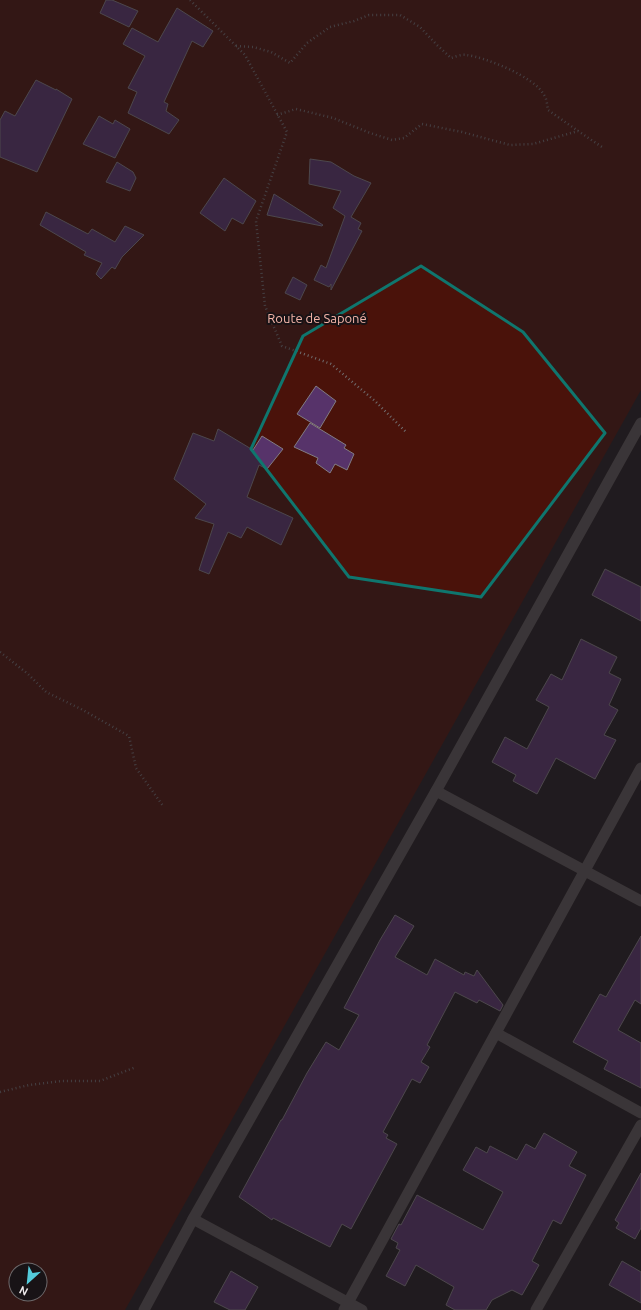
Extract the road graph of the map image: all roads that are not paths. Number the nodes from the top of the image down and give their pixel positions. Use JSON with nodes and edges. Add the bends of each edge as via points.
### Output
{"nodes":[{"id":1,"x":641,"y":423,"type":"edge"},
{"id":2,"x":641,"y":768,"type":"edge"},
{"id":3,"x":436,"y":791,"type":"junction"},
{"id":4,"x":585,"y":870,"type":"junction"},
{"id":5,"x":641,"y":901,"type":"edge"},
{"id":6,"x":496,"y":1033,"type":"junction"},
{"id":7,"x":641,"y":1113,"type":"edge"},
{"id":8,"x":641,"y":1125,"type":"edge"},
{"id":9,"x":193,"y":1219,"type":"junction"},
{"id":10,"x":346,"y":1306,"type":"edge"},
{"id":11,"x":144,"y":1310,"type":"edge"},
{"id":12,"x":362,"y":1310,"type":"edge"},
{"id":13,"x":536,"y":1310,"type":"edge"}],
"edges":[{"from":1,"to":3,"type":"street"},
{"from":2,"to":4,"type":"street"},
{"from":3,"to":4,"type":"street"},
{"from":3,"to":9,"type":"street"},
{"from":4,"to":5,"type":"street"},
{"from":4,"to":6,"type":"street"},
{"from":6,"to":7,"type":"street"},
{"from":6,"to":10,"type":"street"},
{"from":8,"to":13,"type":"street"},
{"from":9,"to":10,"type":"street"},
{"from":9,"to":11,"type":"street"},
{"from":10,"to":12,"type":"street"}]}
